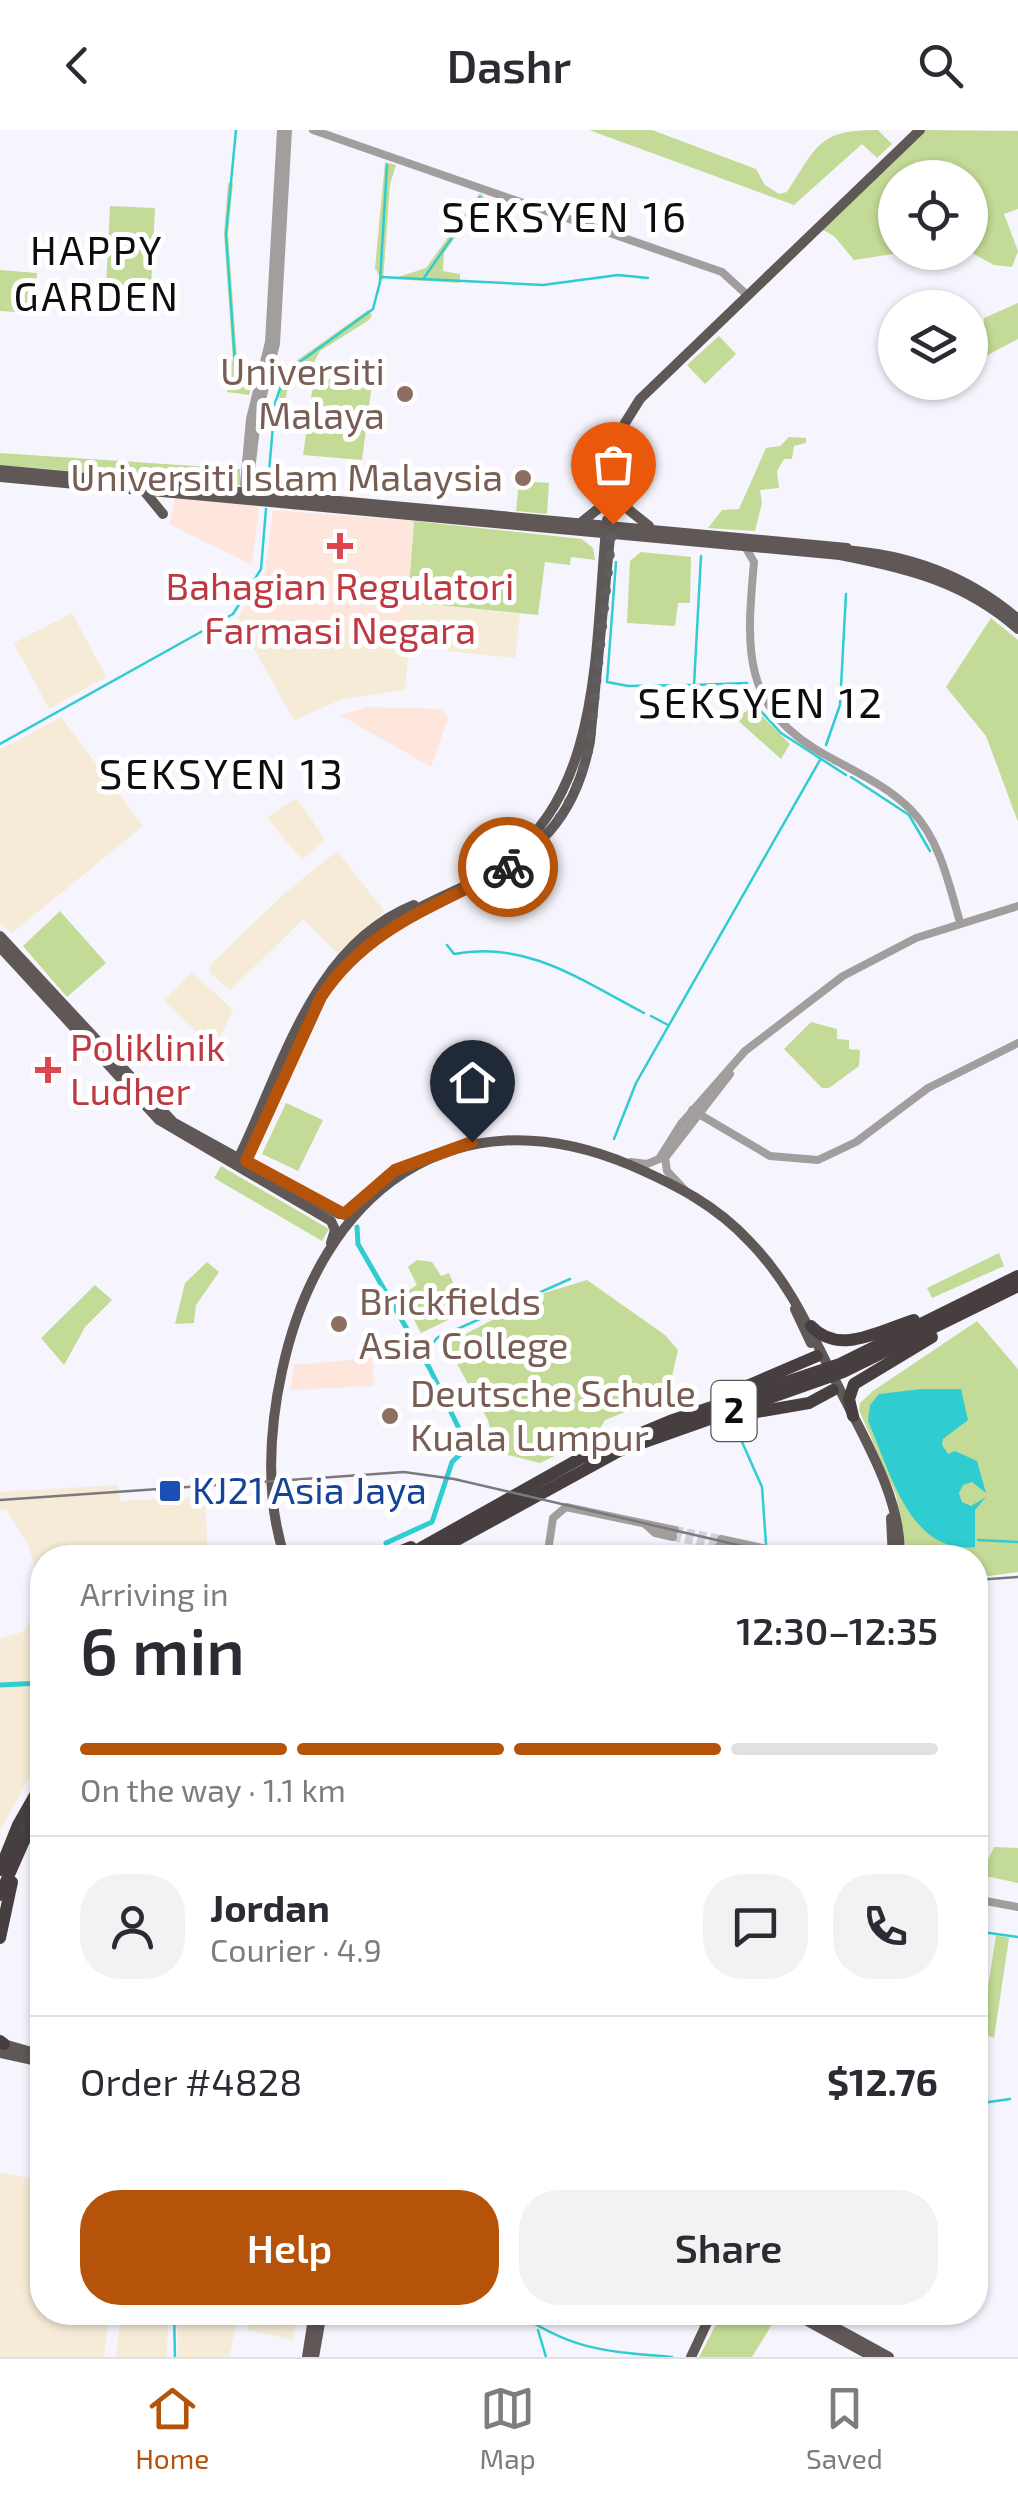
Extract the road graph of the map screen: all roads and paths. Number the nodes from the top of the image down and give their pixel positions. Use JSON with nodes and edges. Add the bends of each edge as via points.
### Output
{"nodes":[{"id":1,"x":285,"y":130,"type":"edge"},
{"id":2,"x":313,"y":130,"type":"edge"},
{"id":3,"x":912,"y":130,"type":"edge"},
{"id":4,"x":920,"y":130,"type":"edge"},
{"id":5,"x":744,"y":292,"type":"junction"},
{"id":6,"x":0,"y":473,"type":"edge"},
{"id":7,"x":251,"y":476,"type":"junction"},
{"id":8,"x":616,"y":485,"type":"junction"},
{"id":9,"x":141,"y":490,"type":"junction"},
{"id":10,"x":264,"y":494,"type":"junction"},
{"id":11,"x":246,"y":496,"type":"junction"},
{"id":12,"x":609,"y":500,"type":"junction"},
{"id":13,"x":163,"y":514,"type":"dead end"},
{"id":14,"x":429,"y":516,"type":"junction"},
{"id":15,"x":498,"y":518,"type":"junction"},
{"id":16,"x":582,"y":522,"type":"junction"},
{"id":17,"x":609,"y":530,"type":"junction"},
{"id":18,"x":649,"y":532,"type":"junction"},
{"id":19,"x":578,"y":534,"type":"junction"},
{"id":20,"x":632,"y":539,"type":"junction"},
{"id":21,"x":747,"y":550,"type":"junction"},
{"id":22,"x":764,"y":552,"type":"junction"},
{"id":23,"x":856,"y":555,"type":"junction"},
{"id":24,"x":606,"y":560,"type":"junction"},
{"id":25,"x":754,"y":562,"type":"junction"},
{"id":26,"x":1018,"y":619,"type":"edge"},
{"id":27,"x":1018,"y":628,"type":"edge"},
{"id":28,"x":1018,"y":906,"type":"edge"},
{"id":29,"x":960,"y":922,"type":"junction"},
{"id":30,"x":0,"y":936,"type":"edge"},
{"id":31,"x":0,"y":947,"type":"edge"},
{"id":32,"x":1018,"y":1042,"type":"edge"},
{"id":33,"x":266,"y":1108,"type":"junction"},
{"id":34,"x":695,"y":1111,"type":"junction"},
{"id":35,"x":247,"y":1142,"type":"junction"},
{"id":36,"x":223,"y":1149,"type":"junction"},
{"id":37,"x":205,"y":1150,"type":"junction"},
{"id":38,"x":242,"y":1161,"type":"junction"},
{"id":39,"x":620,"y":1161,"type":"junction"},
{"id":40,"x":412,"y":1165,"type":"junction"},
{"id":41,"x":279,"y":1189,"type":"junction"},
{"id":42,"x":685,"y":1190,"type":"junction"},
{"id":43,"x":1018,"y":1276,"type":"edge"},
{"id":44,"x":312,"y":1280,"type":"junction"},
{"id":45,"x":1018,"y":1286,"type":"edge"},
{"id":46,"x":792,"y":1298,"type":"junction"},
{"id":47,"x":950,"y":1315,"type":"junction"},
{"id":48,"x":812,"y":1326,"type":"junction"},
{"id":49,"x":821,"y":1359,"type":"junction"},
{"id":50,"x":834,"y":1387,"type":"junction"},
{"id":51,"x":700,"y":1416,"type":"junction"},
{"id":52,"x":854,"y":1416,"type":"junction"},
{"id":53,"x":869,"y":1454,"type":"junction"},
{"id":54,"x":645,"y":1524,"type":"junction"},
{"id":55,"x":287,"y":1545,"type":"edge"},
{"id":56,"x":444,"y":1545,"type":"edge"},
{"id":57,"x":549,"y":1545,"type":"edge"},
{"id":58,"x":893,"y":1545,"type":"edge"},
{"id":59,"x":30,"y":1802,"type":"edge"},
{"id":60,"x":30,"y":1814,"type":"edge"},
{"id":61,"x":30,"y":1818,"type":"edge"},
{"id":62,"x":0,"y":1850,"type":"edge"},
{"id":63,"x":16,"y":1850,"type":"junction"},
{"id":64,"x":0,"y":1870,"type":"edge"},
{"id":65,"x":0,"y":1895,"type":"edge"},
{"id":66,"x":988,"y":1901,"type":"edge"},
{"id":67,"x":1018,"y":1906,"type":"edge"},
{"id":68,"x":0,"y":1938,"type":"edge"},
{"id":69,"x":1,"y":2045,"type":"edge"},
{"id":70,"x":30,"y":2054,"type":"edge"},
{"id":71,"x":316,"y":2325,"type":"edge"},
{"id":72,"x":703,"y":2325,"type":"edge"},
{"id":73,"x":815,"y":2325,"type":"edge"},
{"id":74,"x":831,"y":2325,"type":"edge"},
{"id":75,"x":310,"y":2357,"type":"edge"},
{"id":76,"x":688,"y":2357,"type":"edge"},
{"id":77,"x":873,"y":2357,"type":"edge"},
{"id":78,"x":889,"y":2357,"type":"edge"}],
"edges":[{"from":1,"to":7,"type":"street","via":[[276,344]]},
{"from":1,"to":11,"type":"street","via":[[270,342],[250,419]]},
{"from":2,"to":5,"type":"street","via":[[722,272]]},
{"from":3,"to":5,"type":"main road"},
{"from":4,"to":5,"type":"main road"},
{"from":5,"to":8,"type":"main road","via":[[628,415]]},
{"from":5,"to":12,"type":"main road","via":[[623,412]]},
{"from":6,"to":9,"type":"main road"},
{"from":6,"to":11,"type":"main road"},
{"from":7,"to":10,"type":"main road"},
{"from":7,"to":11,"type":"street"},
{"from":8,"to":17,"type":"main road"},
{"from":8,"to":18,"type":"main road"},
{"from":9,"to":11,"type":"main road"},
{"from":9,"to":13,"type":"main road"},
{"from":10,"to":11,"type":"main road"},
{"from":10,"to":15,"type":"main road"},
{"from":11,"to":14,"type":"main road"},
{"from":12,"to":16,"type":"main road"},
{"from":12,"to":17,"type":"main road"},
{"from":14,"to":15,"type":"main road"},
{"from":14,"to":19,"type":"main road"},
{"from":15,"to":16,"type":"main road"},
{"from":15,"to":23,"type":"main road"},
{"from":16,"to":17,"type":"main road"},
{"from":17,"to":18,"type":"main road"},
{"from":17,"to":19,"type":"main road"},
{"from":17,"to":20,"type":"main road"},
{"from":17,"to":24,"type":"main road"},
{"from":18,"to":20,"type":"main road"},
{"from":18,"to":21,"type":"main road"},
{"from":18,"to":23,"type":"main road"},
{"from":19,"to":24,"type":"main road","via":[[597,544]]},
{"from":20,"to":24,"type":"main road"},
{"from":21,"to":22,"type":"main road"},
{"from":21,"to":25,"type":"street"},
{"from":22,"to":23,"type":"main road"},
{"from":22,"to":25,"type":"street"},
{"from":23,"to":26,"type":"main road","via":[[942,571]]},
{"from":23,"to":27,"type":"main road","via":[[947,582]]},
{"from":24,"to":33,"type":"main road","via":[[582,776],[551,830],[505,869],[405,916],[362,948],[321,997]]},
{"from":25,"to":29,"type":"street","via":[[749,645],[758,690],[784,728],[910,809],[933,842]]},
{"from":28,"to":29,"type":"street"},
{"from":29,"to":34,"type":"street","via":[[843,976],[765,1035]]},
{"from":30,"to":36,"type":"main road","via":[[173,1122]]},
{"from":31,"to":37,"type":"main road","via":[[158,1120]]},
{"from":32,"to":34,"type":"street","via":[[928,1088],[856,1142],[818,1160],[770,1156]]},
{"from":33,"to":35,"type":"main road"},
{"from":33,"to":38,"type":"main road"},
{"from":34,"to":39,"type":"street","via":[[654,1162]]},
{"from":34,"to":42,"type":"street","via":[[665,1158],[667,1171]]},
{"from":35,"to":36,"type":"main road"},
{"from":35,"to":38,"type":"main road"},
{"from":36,"to":38,"type":"main road"},
{"from":37,"to":38,"type":"main road"},
{"from":37,"to":41,"type":"main road"},
{"from":38,"to":40,"type":"main road","via":[[344,1214],[395,1170]]},
{"from":38,"to":41,"type":"main road"},
{"from":39,"to":40,"type":"main road","via":[[569,1144],[508,1138],[454,1147]]},
{"from":39,"to":42,"type":"main road"},
{"from":40,"to":44,"type":"main road","via":[[362,1210]]},
{"from":41,"to":44,"type":"main road","via":[[334,1226]]},
{"from":42,"to":46,"type":"main road","via":[[750,1242]]},
{"from":43,"to":47,"type":"highway","number":"2"},
{"from":44,"to":55,"type":"main road","via":[[286,1352],[274,1437]]},
{"from":45,"to":47,"type":"highway","number":"2"},
{"from":46,"to":48,"type":"main road"},
{"from":46,"to":49,"type":"main road"},
{"from":47,"to":48,"type":"highway","via":[[839,1342],[825,1341]]},
{"from":47,"to":51,"type":"highway","number":"2","via":[[843,1372]]},
{"from":47,"to":52,"type":"highway","via":[[940,1332],[854,1384]]},
{"from":48,"to":49,"type":"main road"},
{"from":49,"to":50,"type":"main road"},
{"from":49,"to":51,"type":"highway","via":[[706,1404]]},
{"from":50,"to":51,"type":"highway","via":[[809,1404]]},
{"from":50,"to":52,"type":"main road"},
{"from":50,"to":53,"type":"main road"},
{"from":51,"to":56,"type":"highway","number":"2","via":[[562,1479]]},
{"from":52,"to":53,"type":"main road"},
{"from":53,"to":58,"type":"main road","via":[[890,1502]]},
{"from":54,"to":54,"type":"street","via":[[674,1533],[655,1533]]},
{"from":54,"to":57,"type":"street","via":[[564,1508],[552,1518]]},
{"from":59,"to":62,"type":"highway"},
{"from":60,"to":64,"type":"highway"},
{"from":61,"to":63,"type":"highway"},
{"from":63,"to":65,"type":"highway"},
{"from":63,"to":68,"type":"highway"},
{"from":66,"to":67,"type":"street"},
{"from":69,"to":70,"type":"main road"},
{"from":71,"to":75,"type":"main road"},
{"from":72,"to":76,"type":"main road"},
{"from":73,"to":77,"type":"main road"},
{"from":74,"to":78,"type":"main road"}]}
